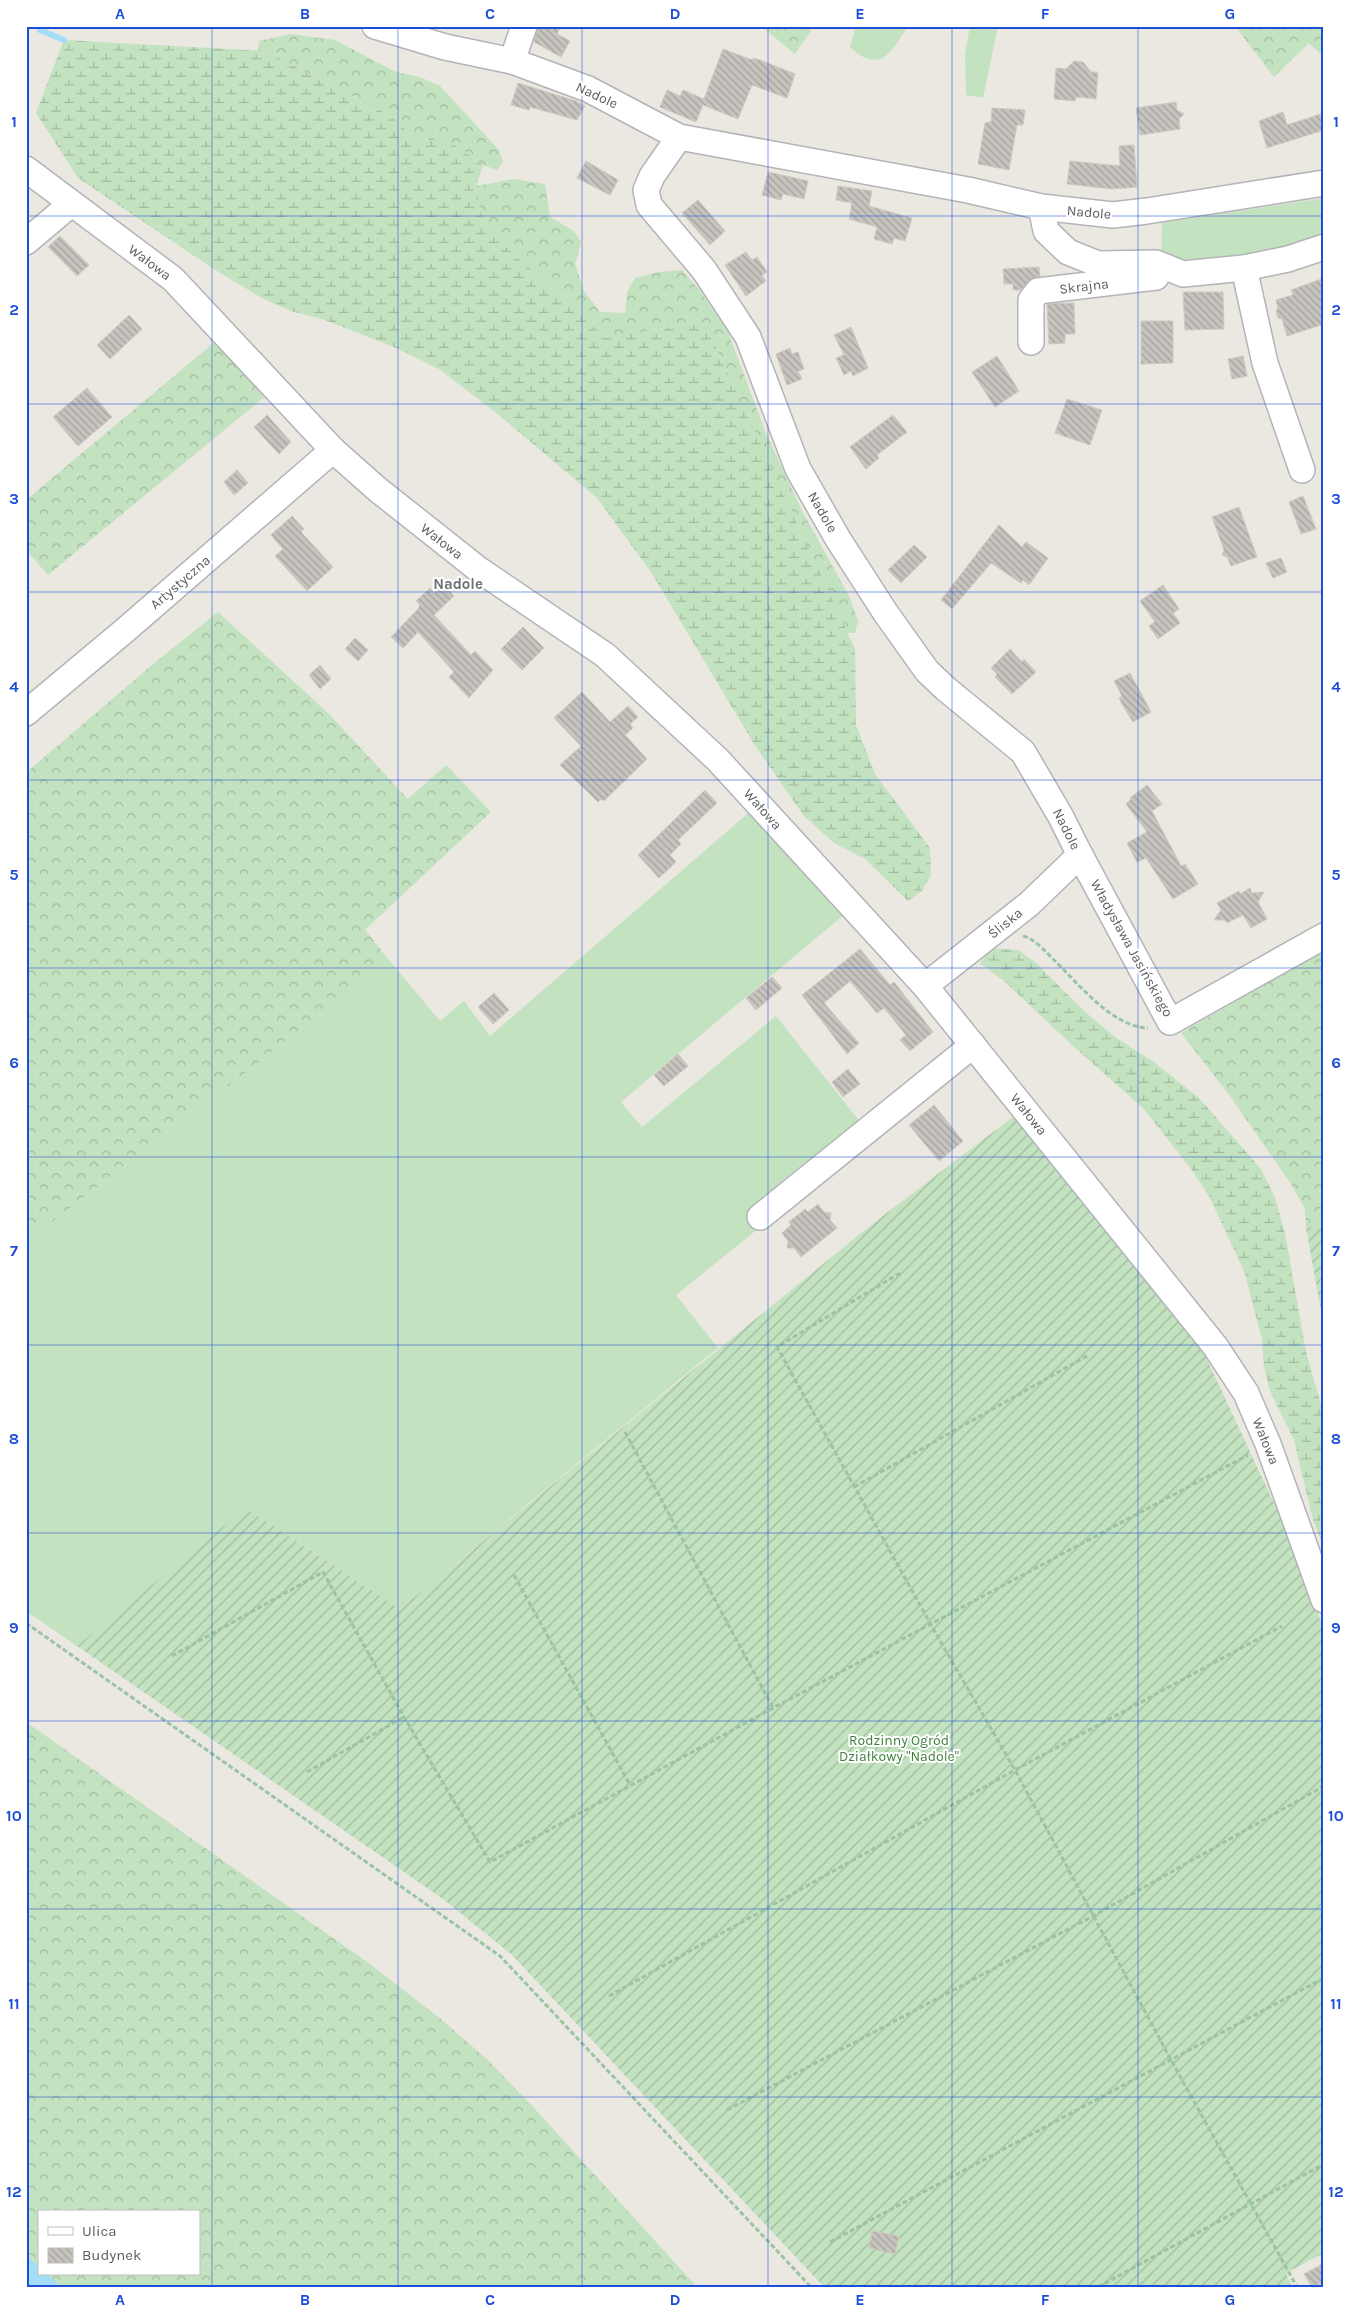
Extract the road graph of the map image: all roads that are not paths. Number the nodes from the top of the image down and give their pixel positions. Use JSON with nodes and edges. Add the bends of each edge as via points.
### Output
{"nodes":[{"id":1,"x":375,"y":26,"type":"edge"},
{"id":2,"x":524,"y":26,"type":"edge"},
{"id":3,"x":512,"y":60,"type":"junction"},
{"id":4,"x":679,"y":137,"type":"junction"},
{"id":5,"x":26,"y":170,"type":"edge"},
{"id":6,"x":1324,"y":183,"type":"edge"},
{"id":7,"x":71,"y":204,"type":"junction"},
{"id":8,"x":1041,"y":207,"type":"junction"},
{"id":9,"x":26,"y":242,"type":"edge"},
{"id":10,"x":1324,"y":247,"type":"edge"},
{"id":11,"x":1244,"y":268,"type":"junction"},
{"id":12,"x":1183,"y":274,"type":"junction"},
{"id":13,"x":1031,"y":342,"type":"dead end"},
{"id":14,"x":332,"y":450,"type":"junction"},
{"id":15,"x":1302,"y":470,"type":"dead end"},
{"id":16,"x":26,"y":713,"type":"edge"},
{"id":17,"x":1080,"y":855,"type":"junction"},
{"id":18,"x":1324,"y":936,"type":"edge"},
{"id":19,"x":925,"y":986,"type":"junction"},
{"id":20,"x":973,"y":1045,"type":"junction"},
{"id":21,"x":760,"y":1217,"type":"dead end"},
{"id":22,"x":1324,"y":1600,"type":"edge"}],
"edges":[{"from":1,"to":3,"type":"street","name":"Nadole","via":[[445,47]]},
{"from":2,"to":3,"type":"street"},
{"from":3,"to":4,"type":"street","name":"Nadole","via":[[588,89]]},
{"from":4,"to":8,"type":"street","name":"Nadole","via":[[968,190]]},
{"from":4,"to":17,"type":"street","name":"Nadole","via":[[652,176],[646,190],[648,205],[704,270],[748,337],[798,470],[885,612],[927,671],[1024,752]]},
{"from":5,"to":7,"type":"street","name":"Wałowa"},
{"from":6,"to":8,"type":"street","name":"Nadole","via":[[1112,215]]},
{"from":7,"to":9,"type":"street"},
{"from":7,"to":14,"type":"street","name":"Wałowa","via":[[173,279]]},
{"from":8,"to":12,"type":"street","name":"Skrajna","via":[[1046,231],[1068,252],[1098,264],[1156,263]]},
{"from":10,"to":11,"type":"street","name":"Skrajna"},
{"from":11,"to":12,"type":"street","name":"Skrajna"},
{"from":11,"to":15,"type":"street","via":[[1266,363]]},
{"from":12,"to":13,"type":"street","name":"Skrajna","via":[[1038,291],[1031,300]]},
{"from":14,"to":16,"type":"street","name":"Artystyczna"},
{"from":14,"to":19,"type":"street","name":"Wałowa","via":[[478,569],[605,655],[630,677],[718,760]]},
{"from":17,"to":18,"type":"street","name":"Władysława Jasińskiego","via":[[1170,1022]]},
{"from":17,"to":19,"type":"street","name":"Śliska","via":[[1029,904]]},
{"from":19,"to":20,"type":"street","name":"Wałowa"},
{"from":20,"to":21,"type":"street"},
{"from":20,"to":22,"type":"street","name":"Wałowa","via":[[1215,1346],[1246,1393],[1268,1444]]}]}
